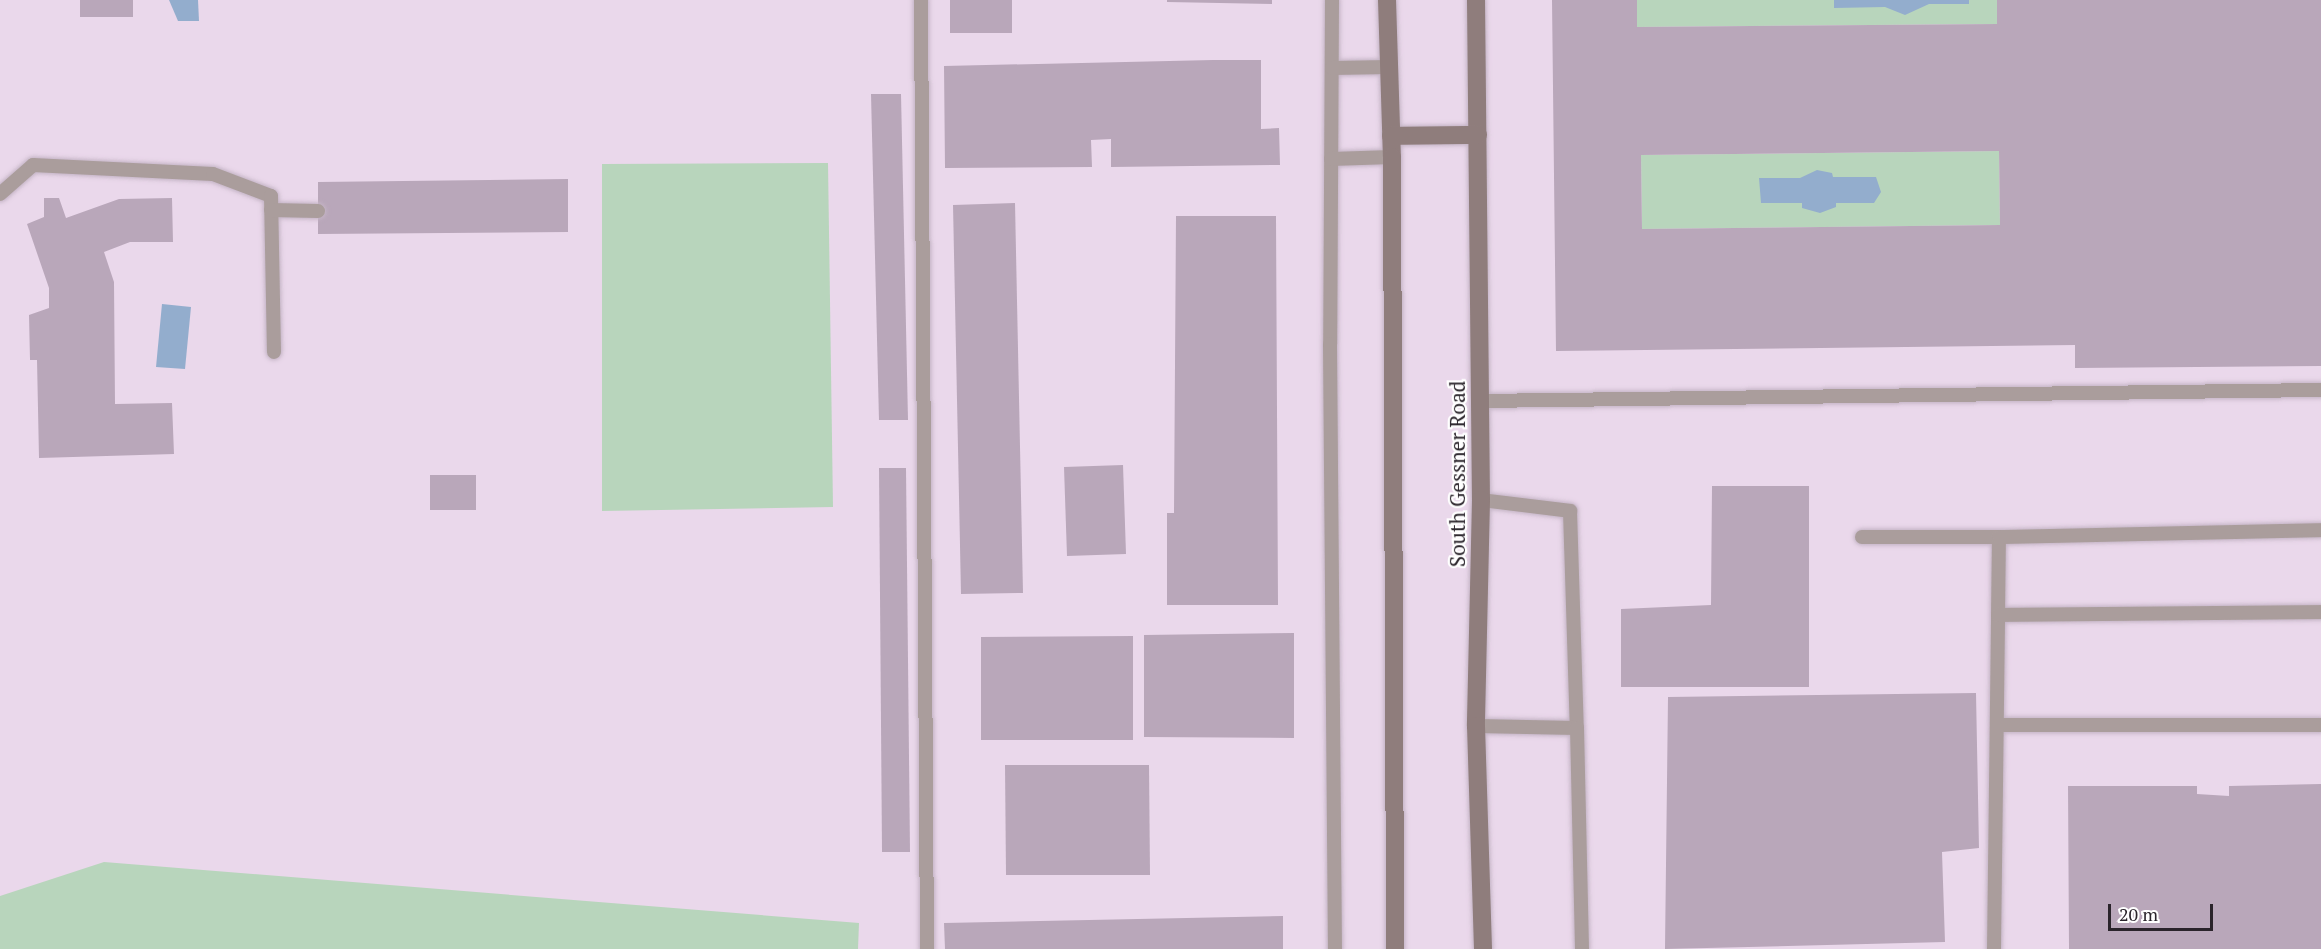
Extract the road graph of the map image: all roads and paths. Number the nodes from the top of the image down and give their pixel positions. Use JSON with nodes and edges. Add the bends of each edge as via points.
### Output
{"nodes":[{"id":1,"x":921,"y":0,"type":"edge"},
{"id":2,"x":1332,"y":0,"type":"edge"},
{"id":3,"x":1387,"y":0,"type":"edge"},
{"id":4,"x":1476,"y":0,"type":"edge"},
{"id":5,"x":1389,"y":67,"type":"junction"},
{"id":6,"x":1332,"y":68,"type":"junction"},
{"id":7,"x":1478,"y":135,"type":"junction"},
{"id":8,"x":1391,"y":136,"type":"junction"},
{"id":9,"x":1392,"y":158,"type":"junction"},
{"id":10,"x":1331,"y":159,"type":"junction"},
{"id":11,"x":0,"y":194,"type":"edge"},
{"id":12,"x":272,"y":210,"type":"junction"},
{"id":13,"x":318,"y":211,"type":"dead end"},
{"id":14,"x":273,"y":352,"type":"dead end"},
{"id":15,"x":2321,"y":390,"type":"edge"},
{"id":16,"x":1480,"y":401,"type":"junction"},
{"id":17,"x":1481,"y":500,"type":"junction"},
{"id":18,"x":2321,"y":530,"type":"edge"},
{"id":19,"x":1862,"y":537,"type":"dead end"},
{"id":20,"x":1999,"y":537,"type":"junction"},
{"id":21,"x":2321,"y":612,"type":"edge"},
{"id":22,"x":1998,"y":615,"type":"junction"},
{"id":23,"x":1997,"y":725,"type":"junction"},
{"id":24,"x":2321,"y":725,"type":"edge"},
{"id":25,"x":1476,"y":726,"type":"junction"},
{"id":26,"x":1577,"y":728,"type":"junction"},
{"id":27,"x":927,"y":949,"type":"edge"},
{"id":28,"x":1335,"y":949,"type":"edge"},
{"id":29,"x":1395,"y":949,"type":"edge"},
{"id":30,"x":1483,"y":949,"type":"edge"},
{"id":31,"x":1582,"y":949,"type":"edge"},
{"id":32,"x":1994,"y":949,"type":"edge"}],
"edges":[{"from":1,"to":27,"type":"lane"},
{"from":2,"to":6,"type":"lane"},
{"from":3,"to":5,"type":"main road"},
{"from":4,"to":7,"type":"main road","name":"South Gessner Road"},
{"from":5,"to":6,"type":"lane"},
{"from":5,"to":8,"type":"main road"},
{"from":6,"to":10,"type":"lane"},
{"from":7,"to":8,"type":"main road"},
{"from":7,"to":16,"type":"main road","name":"South Gessner Road"},
{"from":8,"to":9,"type":"main road"},
{"from":9,"to":10,"type":"lane"},
{"from":9,"to":29,"type":"main road"},
{"from":10,"to":28,"type":"lane"},
{"from":11,"to":12,"type":"lane","via":[[33,165],[213,174],[272,196]]},
{"from":12,"to":13,"type":"lane"},
{"from":12,"to":14,"type":"lane"},
{"from":15,"to":16,"type":"lane"},
{"from":16,"to":17,"type":"main road","name":"South Gessner Road"},
{"from":17,"to":25,"type":"main road","name":"South Gessner Road"},
{"from":17,"to":26,"type":"lane","via":[[1570,511]]},
{"from":18,"to":20,"type":"lane"},
{"from":19,"to":20,"type":"lane"},
{"from":20,"to":22,"type":"lane"},
{"from":21,"to":22,"type":"lane"},
{"from":22,"to":23,"type":"lane"},
{"from":23,"to":24,"type":"lane"},
{"from":23,"to":32,"type":"lane"},
{"from":25,"to":26,"type":"lane"},
{"from":25,"to":30,"type":"main road","name":"South Gessner Road"},
{"from":26,"to":31,"type":"lane"}]}
